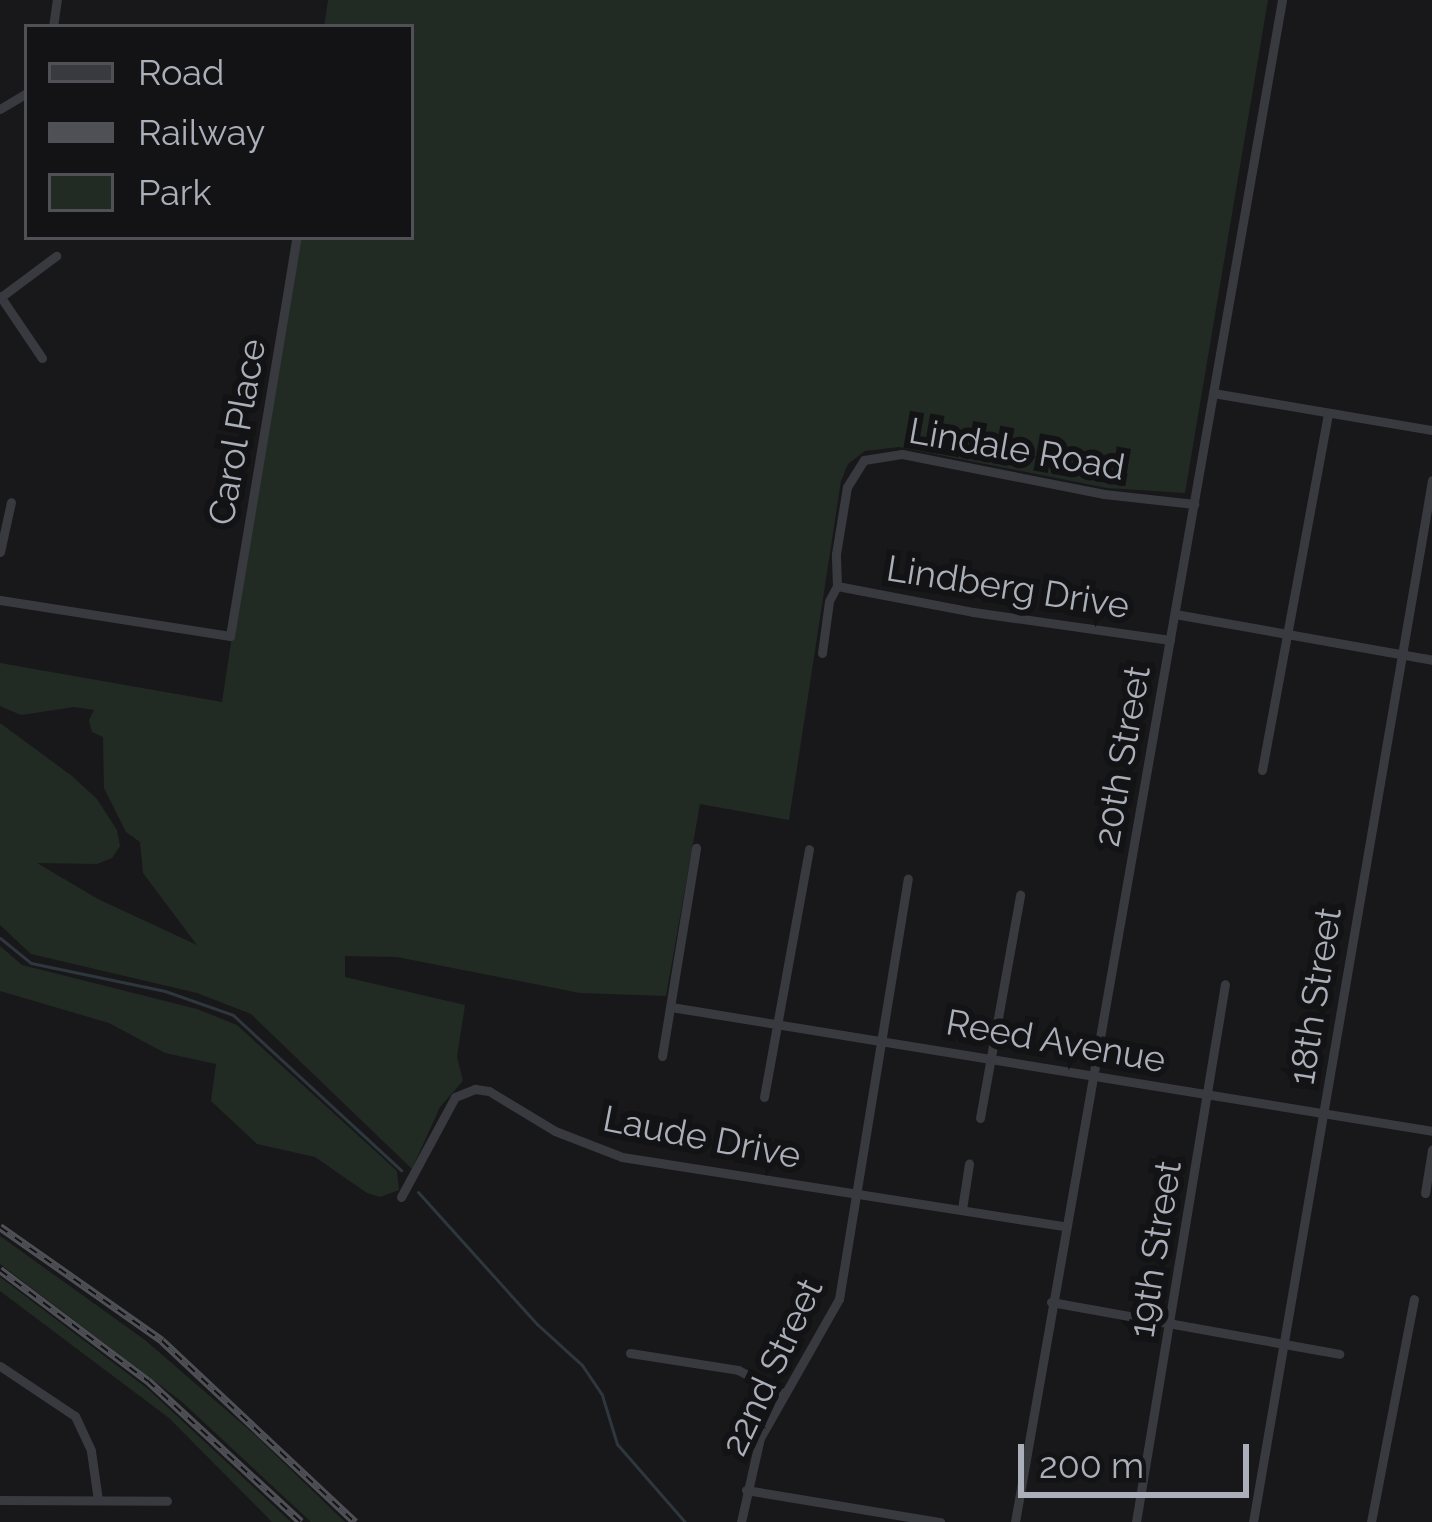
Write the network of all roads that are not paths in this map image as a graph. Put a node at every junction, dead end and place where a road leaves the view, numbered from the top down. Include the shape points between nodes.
1 (1282, 0) edge
2 (296, 240) edge
3 (56, 256) dead end
4 (1, 297) edge
5 (42, 358) dead end
6 (1213, 393) junction
7 (1328, 413) junction
8 (1432, 430) edge
9 (1432, 480) edge
10 (11, 502) dead end
11 (1194, 504) junction
12 (0, 552) edge
13 (838, 586) junction
14 (0, 600) edge
15 (1175, 614) junction
16 (1289, 634) junction
17 (1170, 640) junction
18 (822, 653) dead end
19 (1401, 655) junction
20 (1432, 661) edge
21 (1262, 770) dead end
22 (696, 848) dead end
23 (809, 849) dead end
24 (908, 879) dead end
25 (1020, 895) dead end
26 (1225, 983) dead end
27 (670, 1006) junction
28 (778, 1023) junction
29 (881, 1038) junction
30 (662, 1056) dead end
31 (990, 1057) junction
32 (1094, 1075) junction
33 (1208, 1094) junction
34 (764, 1097) dead end
35 (1323, 1114) junction
36 (980, 1118) dead end
37 (1432, 1131) edge
38 (1432, 1150) edge
39 (969, 1164) dead end
40 (854, 1192) junction
41 (1425, 1193) dead end
42 (401, 1197) dead end
43 (962, 1209) junction
44 (1064, 1226) junction
45 (1414, 1299) dead end
46 (1052, 1302) junction
47 (1170, 1326) junction
48 (1283, 1343) junction
49 (630, 1353) dead end
50 (1339, 1354) dead end
51 (0, 1366) edge
52 (784, 1394) junction
53 (746, 1490) junction
54 (0, 1500) edge
55 (98, 1500) junction
56 (166, 1501) dead end
57 (741, 1522) edge
58 (940, 1522) edge
59 (1016, 1522) edge
60 (1136, 1522) edge
61 (1253, 1522) edge
62 (1372, 1522) edge

1 - 6 street, 20th Street
2 - 14 street, Carol Place via 230,636
3 - 4 street
4 - 5 street
6 - 7 street
6 - 11 street, 20th Street
7 - 8 street
7 - 16 street
9 - 19 street, 18th Street
10 - 12 street
11 - 13 street, Lindale Road via 902,454 864,460 847,487
11 - 15 street, 20th Street
13 - 17 street, Lindberg Drive
13 - 18 street
15 - 16 street
15 - 17 street, 20th Street
16 - 19 street
16 - 21 street
17 - 32 street, 20th Street
19 - 20 street
19 - 35 street, 18th Street
22 - 27 street
23 - 28 street
24 - 29 street, 22nd Street
25 - 31 street
26 - 33 street, 19th Street
27 - 28 street, Reed Avenue
27 - 30 street
28 - 29 street, Reed Avenue
28 - 34 street
29 - 31 street, Reed Avenue
29 - 40 street, 22nd Street
31 - 32 street, Reed Avenue
31 - 36 street
32 - 33 street, Reed Avenue
32 - 44 street, 20th Street
33 - 35 street, Reed Avenue
33 - 47 street, 19th Street
35 - 37 street, Reed Avenue
35 - 48 street, 18th Street
38 - 41 street
39 - 43 street
40 - 42 street, Laude Drive via 599,1151 475,1089 455,1097
40 - 43 street, Laude Drive
40 - 52 street, 22nd Street via 839,1299
43 - 44 street, Laude Drive
44 - 46 street, 20th Street
45 - 62 street
46 - 47 street
46 - 59 street, 20th Street
47 - 48 street
47 - 60 street, 19th Street
48 - 50 street
48 - 61 street, 18th Street
49 - 52 street via 738,1370
51 - 55 street via 75,1416 91,1451
52 - 53 street, 22nd Street via 760,1438
53 - 57 street, 22nd Street
53 - 58 street
54 - 55 street
55 - 56 street

